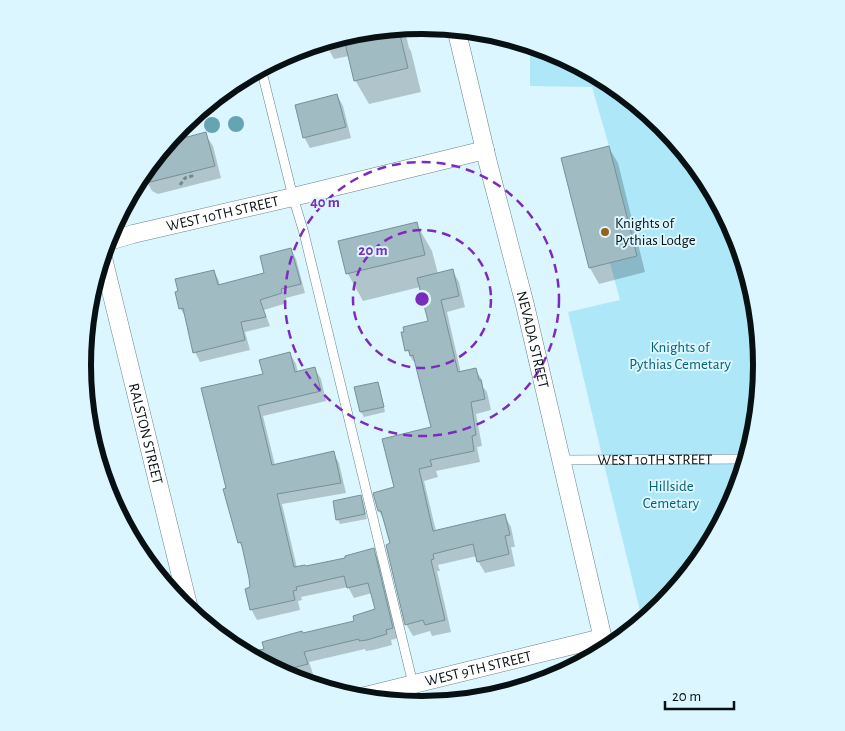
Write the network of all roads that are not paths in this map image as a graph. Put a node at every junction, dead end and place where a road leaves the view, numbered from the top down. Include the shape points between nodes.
1 (458, 36) edge
2 (263, 75) edge
3 (485, 150) junction
4 (293, 198) junction
5 (116, 239) edge
6 (105, 268) edge
7 (741, 459) edge
8 (561, 460) junction
9 (186, 598) edge
10 (604, 643) edge
11 (599, 646) edge
12 (412, 684) junction
13 (375, 693) edge
14 (414, 697) edge

1 - 3 street, NEVADA STREET
2 - 4 lane
3 - 4 street, WEST 10TH STREET
3 - 8 street, NEVADA STREET
4 - 5 street, WEST 10TH STREET
4 - 12 lane
6 - 9 street, RALSTON STREET
7 - 8 lane, WEST 10TH STREET
8 - 10 street, NEVADA STREET
11 - 12 street, WEST 9TH STREET
12 - 13 street, WEST 9TH STREET
12 - 14 lane

